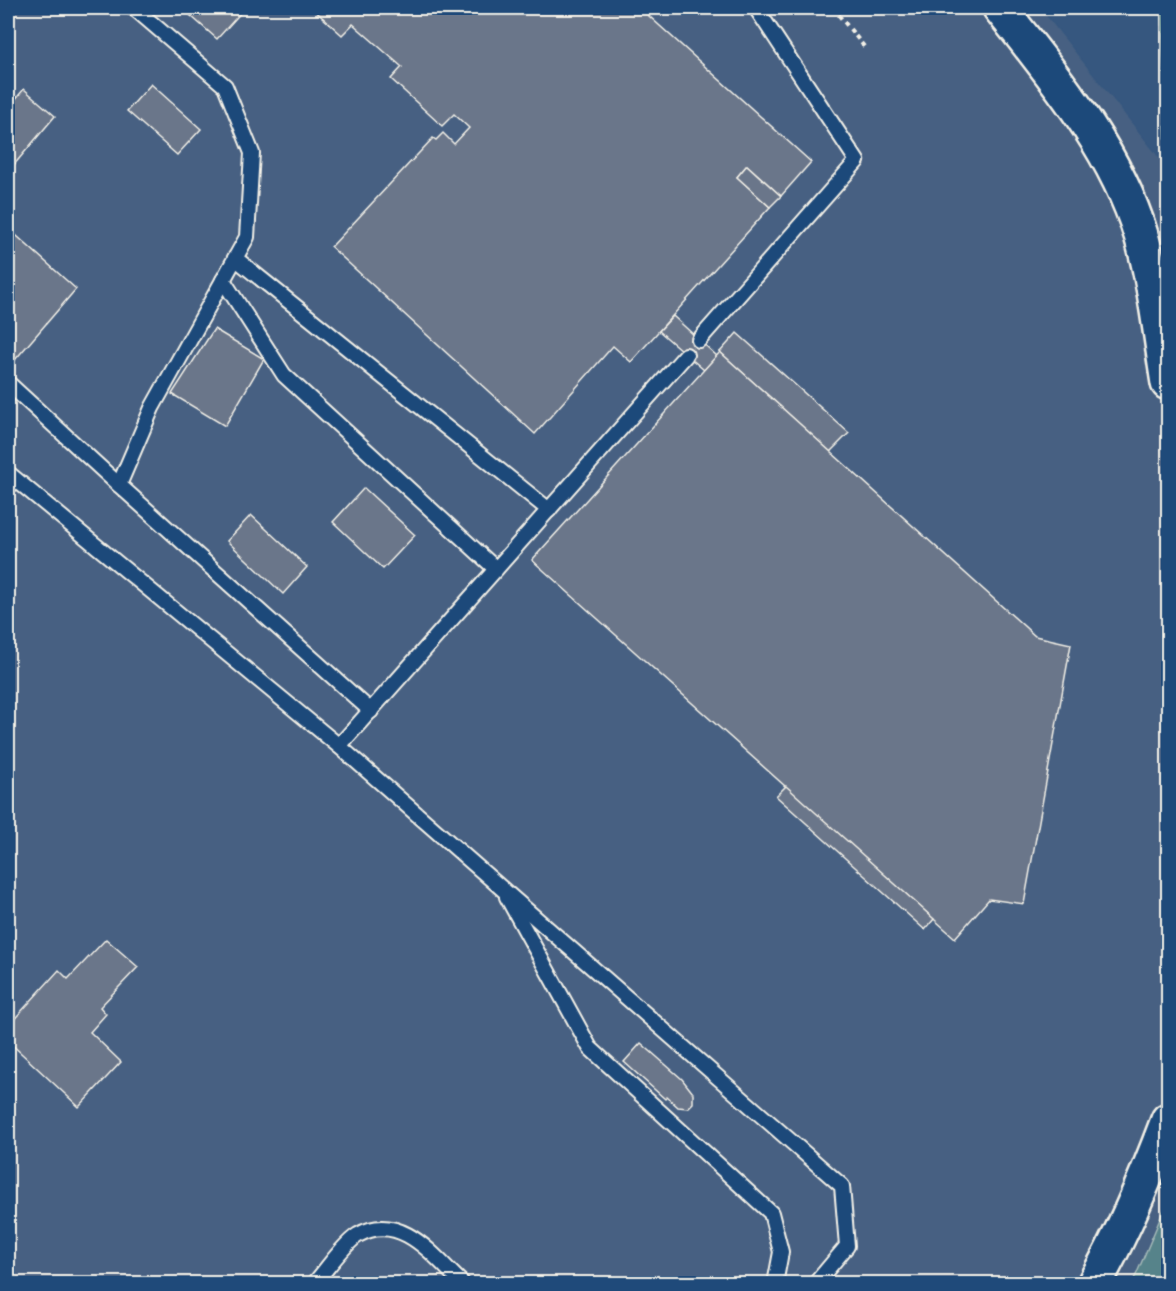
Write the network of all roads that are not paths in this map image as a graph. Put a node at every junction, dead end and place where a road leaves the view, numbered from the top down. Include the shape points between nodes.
1 (134, 8) edge
2 (756, 8) edge
3 (1000, 8) edge
4 (235, 258) junction
5 (223, 280) junction
6 (699, 340) dead end
7 (686, 355) dead end
8 (1168, 383) edge
9 (8, 384) edge
10 (8, 473) edge
11 (119, 485) junction
12 (549, 510) junction
13 (496, 569) junction
14 (371, 711) junction
15 (339, 746) junction
16 (502, 888) junction
17 (1168, 1120) edge
18 (314, 1284) edge
19 (463, 1284) edge
20 (775, 1284) edge
21 (815, 1284) edge
22 (1094, 1284) edge

1 - 4 lane via 225,86 249,144 252,153 247,237
2 - 6 lane via 857,161
3 - 8 main road via 1092,131 1122,185 1147,256
4 - 5 lane
4 - 12 lane
5 - 11 lane via 152,408
5 - 13 lane via 284,375
7 - 12 lane
9 - 11 lane
10 - 15 lane
11 - 14 lane
12 - 13 lane
13 - 14 lane
14 - 15 lane
15 - 16 lane
16 - 20 lane via 590,1048 771,1213 781,1252
16 - 21 lane via 842,1186 847,1246
17 - 22 main road via 1145,1180
18 - 19 lane via 357,1236 375,1228 391,1227 405,1231

